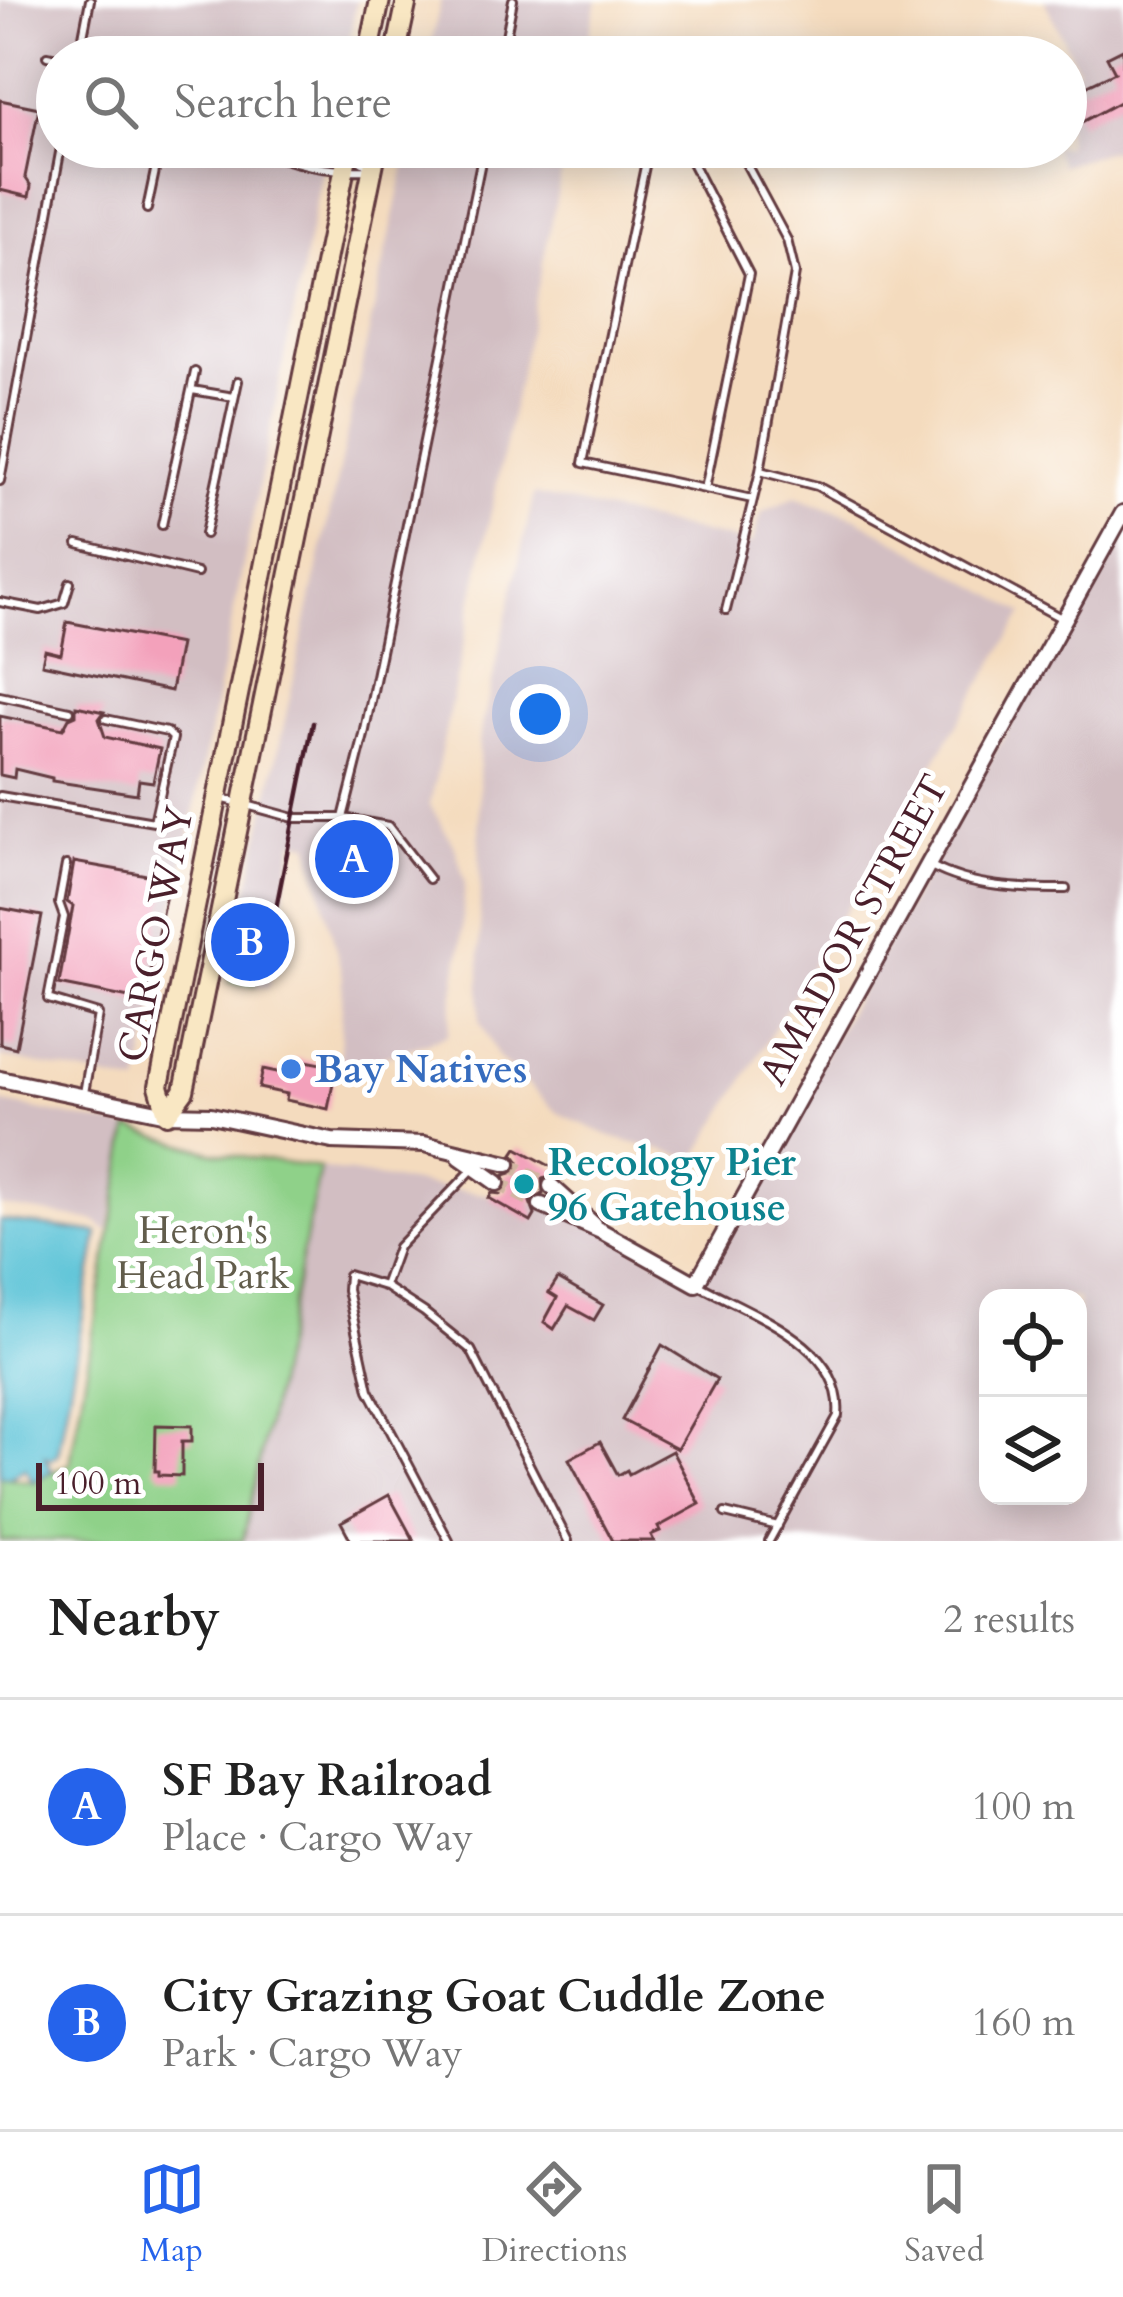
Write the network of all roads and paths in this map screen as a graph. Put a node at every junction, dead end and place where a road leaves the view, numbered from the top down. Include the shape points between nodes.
1 (90, 0) edge
2 (380, 0) edge
3 (406, 0) edge
4 (513, 0) edge
5 (83, 36) edge
6 (372, 36) edge
7 (399, 36) edge
8 (506, 36) edge
9 (57, 168) edge
10 (156, 168) edge
11 (345, 168) edge
12 (480, 168) edge
13 (645, 168) edge
14 (695, 168) edge
15 (748, 168) edge
16 (372, 169) edge
17 (147, 209) dead end
18 (195, 372) dead end
19 (238, 381) dead end
20 (191, 389) junction
21 (234, 397) junction
22 (760, 472) junction
23 (0, 481) edge
24 (705, 489) junction
25 (752, 500) junction
26 (1123, 513) edge
27 (162, 525) dead end
28 (205, 534) dead end
29 (78, 544) dead end
30 (196, 573) dead end
31 (70, 583) dead end
32 (0, 602) edge
33 (726, 610) dead end
34 (1064, 620) junction
35 (0, 695) edge
36 (70, 711) dead end
37 (106, 719) dead end
38 (0, 796) edge
39 (218, 797) junction
40 (242, 803) junction
41 (343, 818) junction
42 (66, 865) dead end
43 (928, 865) junction
44 (429, 879) dead end
45 (1066, 889) dead end
46 (0, 1079) edge
47 (83, 1097) junction
48 (166, 1114) junction
49 (451, 1150) junction
50 (508, 1164) tunnel mouth
51 (475, 1167) junction
52 (497, 1183) tunnel mouth
53 (551, 1186) tunnel mouth
54 (541, 1205) tunnel mouth
55 (601, 1231) junction
56 (696, 1283) junction
57 (384, 1286) junction
58 (725, 1513) dead end
59 (778, 1526) junction
60 (449, 1541) edge
61 (568, 1541) edge
62 (770, 1541) edge

1 - 5 lane
2 - 6 main road
3 - 7 main road
4 - 8 lane
9 - 23 lane
10 - 17 lane
11 - 39 main road, CARGO WAY
12 - 41 lane
13 - 24 lane via 583,463
14 - 24 lane via 749,274
15 - 22 lane via 787,240 795,273
16 - 40 main road, CARGO WAY
18 - 20 lane
19 - 21 lane
20 - 21 lane
20 - 27 lane
21 - 28 lane
22 - 25 lane
22 - 34 lane via 817,486
24 - 25 lane
25 - 33 lane
26 - 34 street, AMADOR STREET
29 - 30 lane
31 - 32 lane via 64,603 41,610
34 - 43 street, AMADOR STREET
35 - 36 lane
37 - 38 lane via 173,737 154,822
39 - 40 lane
39 - 48 main road, CARGO WAY via 159,1086
40 - 41 lane via 294,818
40 - 48 main road, CARGO WAY via 184,1091
41 - 44 lane via 388,826
42 - 47 lane via 48,999 98,1014
43 - 45 lane via 951,877
43 - 56 street, AMADOR STREET
46 - 47 street
47 - 48 street
48 - 49 street
49 - 50 street
49 - 51 street
51 - 52 street
51 - 57 lane via 398,1247
53 - 55 street
54 - 55 street
55 - 56 street
56 - 59 lane via 807,1345 840,1401
57 - 60 lane via 348,1275 369,1390
57 - 61 lane via 471,1350
58 - 59 lane
59 - 62 lane

